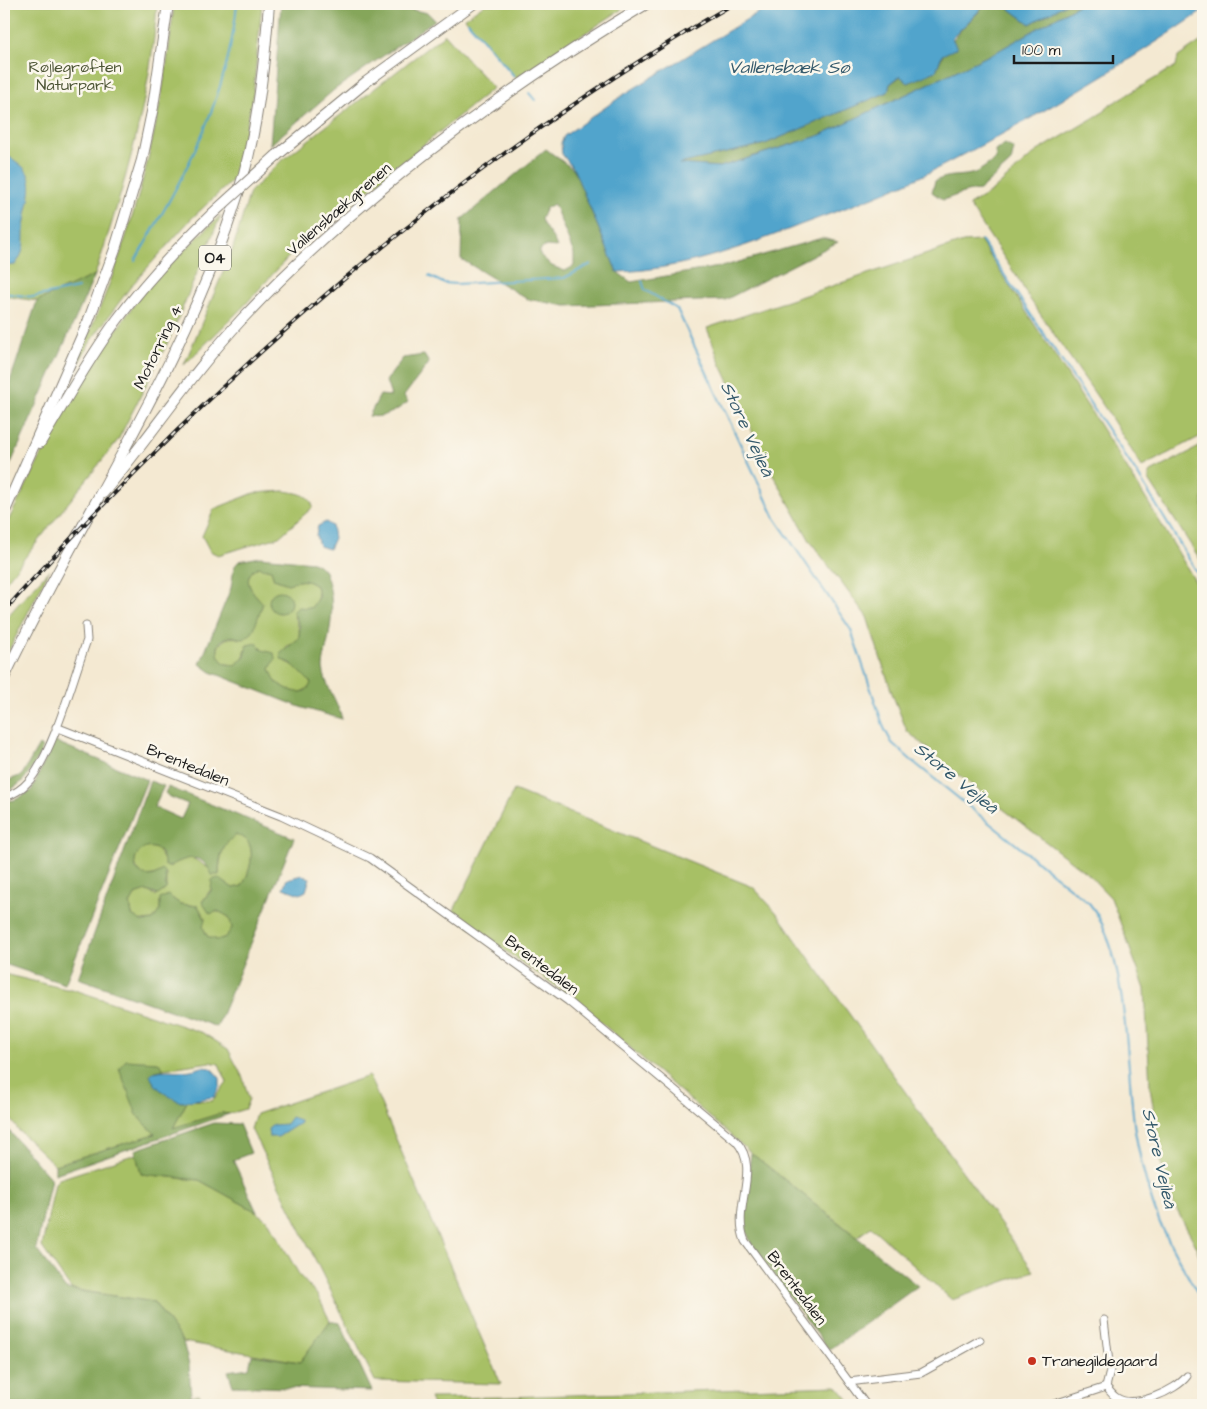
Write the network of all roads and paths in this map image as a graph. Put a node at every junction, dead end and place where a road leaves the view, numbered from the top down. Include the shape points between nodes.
1 (168, 4) edge
2 (269, 4) edge
3 (473, 4) edge
4 (646, 4) edge
5 (24, 470) junction
6 (103, 493) junction
7 (4, 513) edge
8 (86, 626) dead end
9 (4, 678) edge
10 (56, 727) junction
11 (4, 797) edge
12 (1104, 1320) dead end
13 (980, 1340) dead end
14 (1187, 1376) dead end
15 (849, 1382) junction
16 (1106, 1387) junction
17 (1118, 1402) edge
18 (866, 1405) edge
19 (1051, 1405) edge

1 - 5 highway via 153,107 132,198 88,322
2 - 6 highway, Motorring 4 / O4 via 263,65 238,196 199,297
3 - 5 highway, bridge via 366,82 276,156 174,251 117,320
4 - 6 highway, Vallensbækgrenen via 478,116 394,180 315,248 204,362
5 - 7 highway
6 - 9 highway, Motorring 4 / O4 via 36,610
8 - 10 street via 87,640
10 - 11 street via 29,782
10 - 15 street, Brentedalen via 272,813 353,849 440,907 568,1001 744,1150 748,1170 740,1229 745,1241
12 - 16 street via 1110,1370
13 - 15 street via 921,1373
14 - 17 street via 1170,1391 1138,1401
15 - 18 street, Brentedalen
16 - 17 street
16 - 19 street

